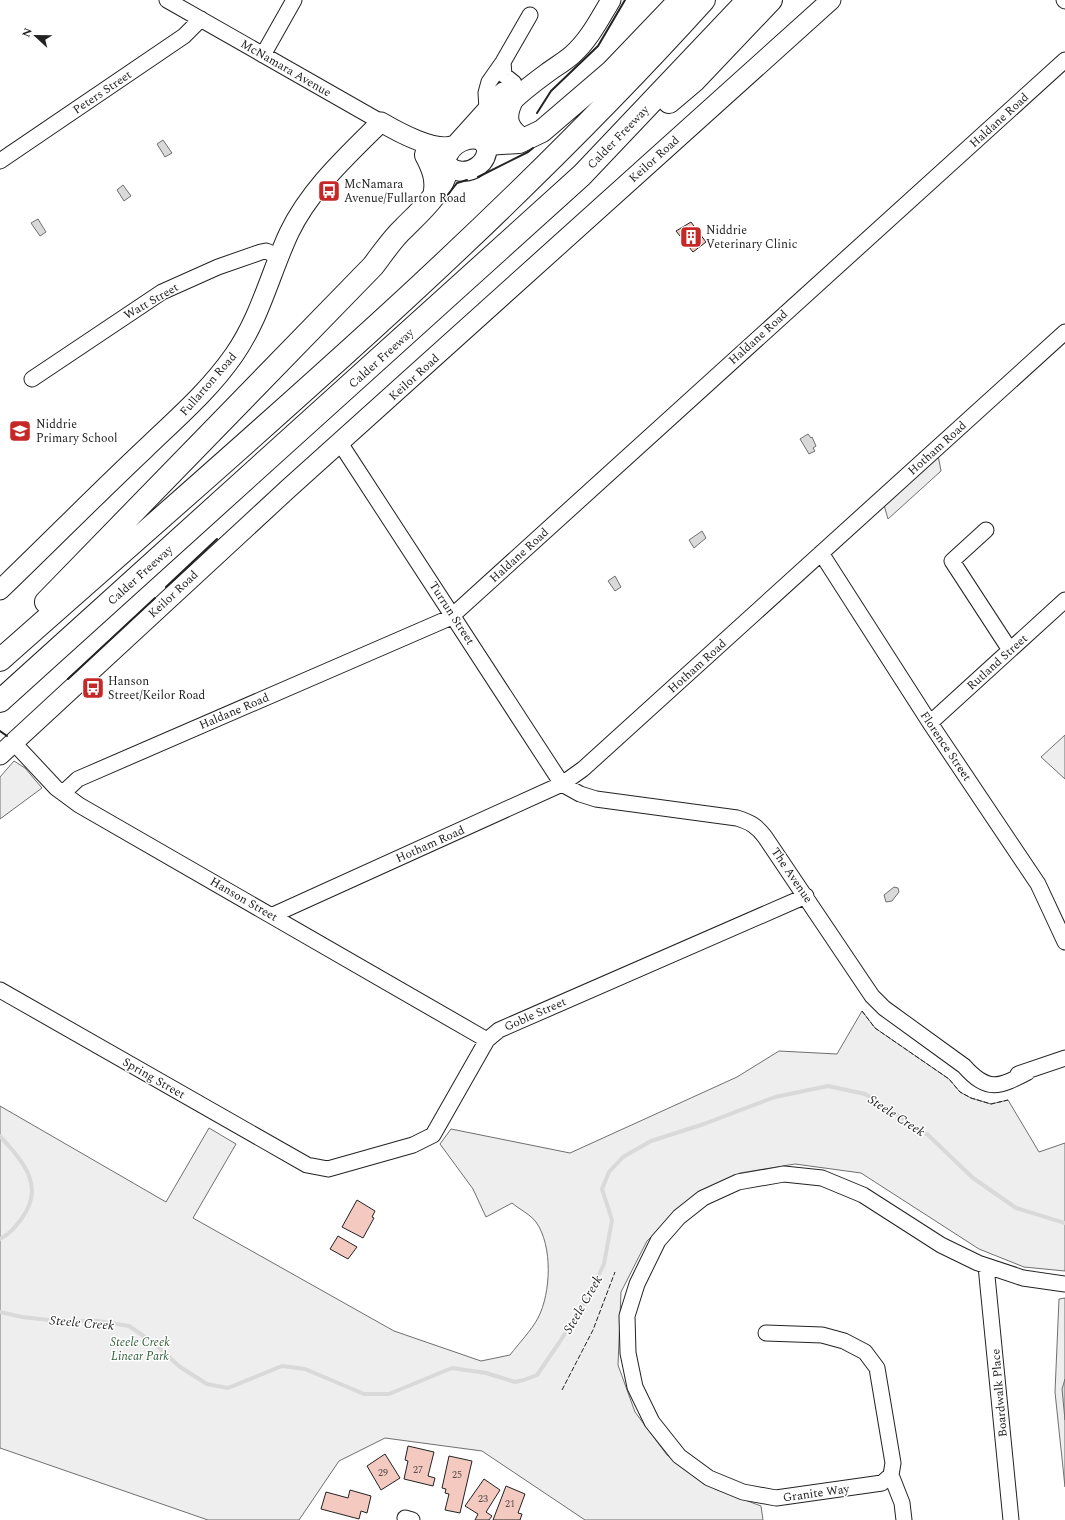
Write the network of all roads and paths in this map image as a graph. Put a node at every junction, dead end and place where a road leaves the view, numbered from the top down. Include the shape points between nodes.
1 (167, 0) edge
2 (294, 0) edge
3 (611, 0) edge
4 (680, 0) edge
5 (704, 0) edge
6 (748, 0) edge
7 (771, 0) edge
8 (830, 0) edge
9 (530, 15) dead end
10 (201, 19) junction
11 (263, 55) junction
12 (1065, 60) edge
13 (503, 62) junction
14 (512, 92) junction
15 (487, 109) junction
16 (381, 122) junction
17 (405, 136) junction
18 (524, 140) junction
19 (456, 144) junction
20 (485, 144) junction
21 (426, 155) junction
22 (0, 160) edge
23 (447, 166) junction
24 (582, 175) junction
25 (433, 198) junction
26 (280, 257) junction
27 (1065, 332) edge
28 (32, 379) dead end
29 (340, 443) junction
30 (986, 530) dead end
31 (821, 553) junction
32 (0, 590) edge
33 (1065, 600) edge
34 (453, 616) junction
35 (0, 649) edge
36 (1010, 650) junction
37 (0, 660) edge
38 (0, 701) edge
39 (930, 723) junction
40 (6, 749) edge
41 (562, 784) junction
42 (63, 793) junction
43 (806, 896) junction
44 (273, 915) junction
45 (1065, 942) edge
46 (0, 990) edge
47 (487, 1040) junction
48 (1065, 1058) edge
49 (307, 1165) joint
50 (986, 1266) junction
51 (1065, 1284) edge
52 (766, 1333) dead end
53 (891, 1475) junction
54 (904, 1520) edge
55 (1011, 1520) edge

1 - 10 street, McNamara Avenue
2 - 11 street
3 - 14 main road via 594,29 566,60
4 - 18 highway via 592,89 542,131
5 - 37 highway via 609,103 494,215 259,430
6 - 24 highway, Calder Freeway
7 - 24 highway via 695,80
8 - 29 main road, Keilor Road
9 - 13 street
10 - 11 street, McNamara Avenue
10 - 22 street, Peters Street via 184,36
11 - 16 street, McNamara Avenue
12 - 34 street, Haldane Road
13 - 14 street via 504,75
13 - 15 street via 487,86
14 - 15 main road
14 - 18 highway via 507,123 513,132
14 - 20 main road
15 - 19 main road
16 - 17 main road, McNamara Avenue
16 - 26 main road, Fullarton Road via 315,193 290,232
17 - 19 main road, McNamara Avenue via 438,147 446,148
17 - 21 main road, McNamara Avenue
18 - 20 highway
19 - 20 main road via 472,140
19 - 23 main road via 448,154
20 - 23 main road via 488,150 486,157 475,169 461,171
21 - 23 main road, McNamara Avenue
21 - 25 highway via 436,182
23 - 25 highway via 443,182
24 - 38 highway, Calder Freeway
25 - 35 highway via 368,271
26 - 28 street, Watt Street via 266,250 218,267 162,292
26 - 32 main road, Fullarton Road via 252,325 224,368 182,415
27 - 31 street, Hotham Road
29 - 34 street, Turrun Street
29 - 40 main road, Keilor Road
30 - 36 street via 952,562
31 - 39 street, Florence Street
31 - 41 street, Hotham Road via 583,769
33 - 36 street, Rutland Street
34 - 41 street, Turrun Street
34 - 42 street, Haldane Road via 78,779
36 - 39 street, Rutland Street
39 - 45 street, Florence Street via 1038,884
40 - 42 street, Hanson Street
41 - 43 street, The Avenue via 596,799 737,818 750,822 766,837
41 - 44 street, Hotham Road
42 - 44 street, Hanson Street via 79,805
43 - 47 street, Goble Street via 512,1024
43 - 48 street, The Avenue via 872,996 884,1008 964,1066 974,1078 986,1084 1003,1085
44 - 47 street, Hanson Street
46 - 49 street, Spring Street
47 - 49 street, Goble Street via 433,1135 413,1145 328,1169
50 - 51 street, Granite Way via 1023,1278
50 - 53 street, Granite Way via 942,1245 863,1194 822,1178 784,1174 738,1182 703,1198 679,1217 658,1241 637,1284 627,1316 628,1353 634,1387 652,1422 679,1456 709,1478 743,1492 776,1498 882,1483
50 - 55 street, Boardwalk Place
52 - 53 street via 822,1335 844,1341 865,1352 877,1368 894,1464
53 - 54 street via 902,1503

